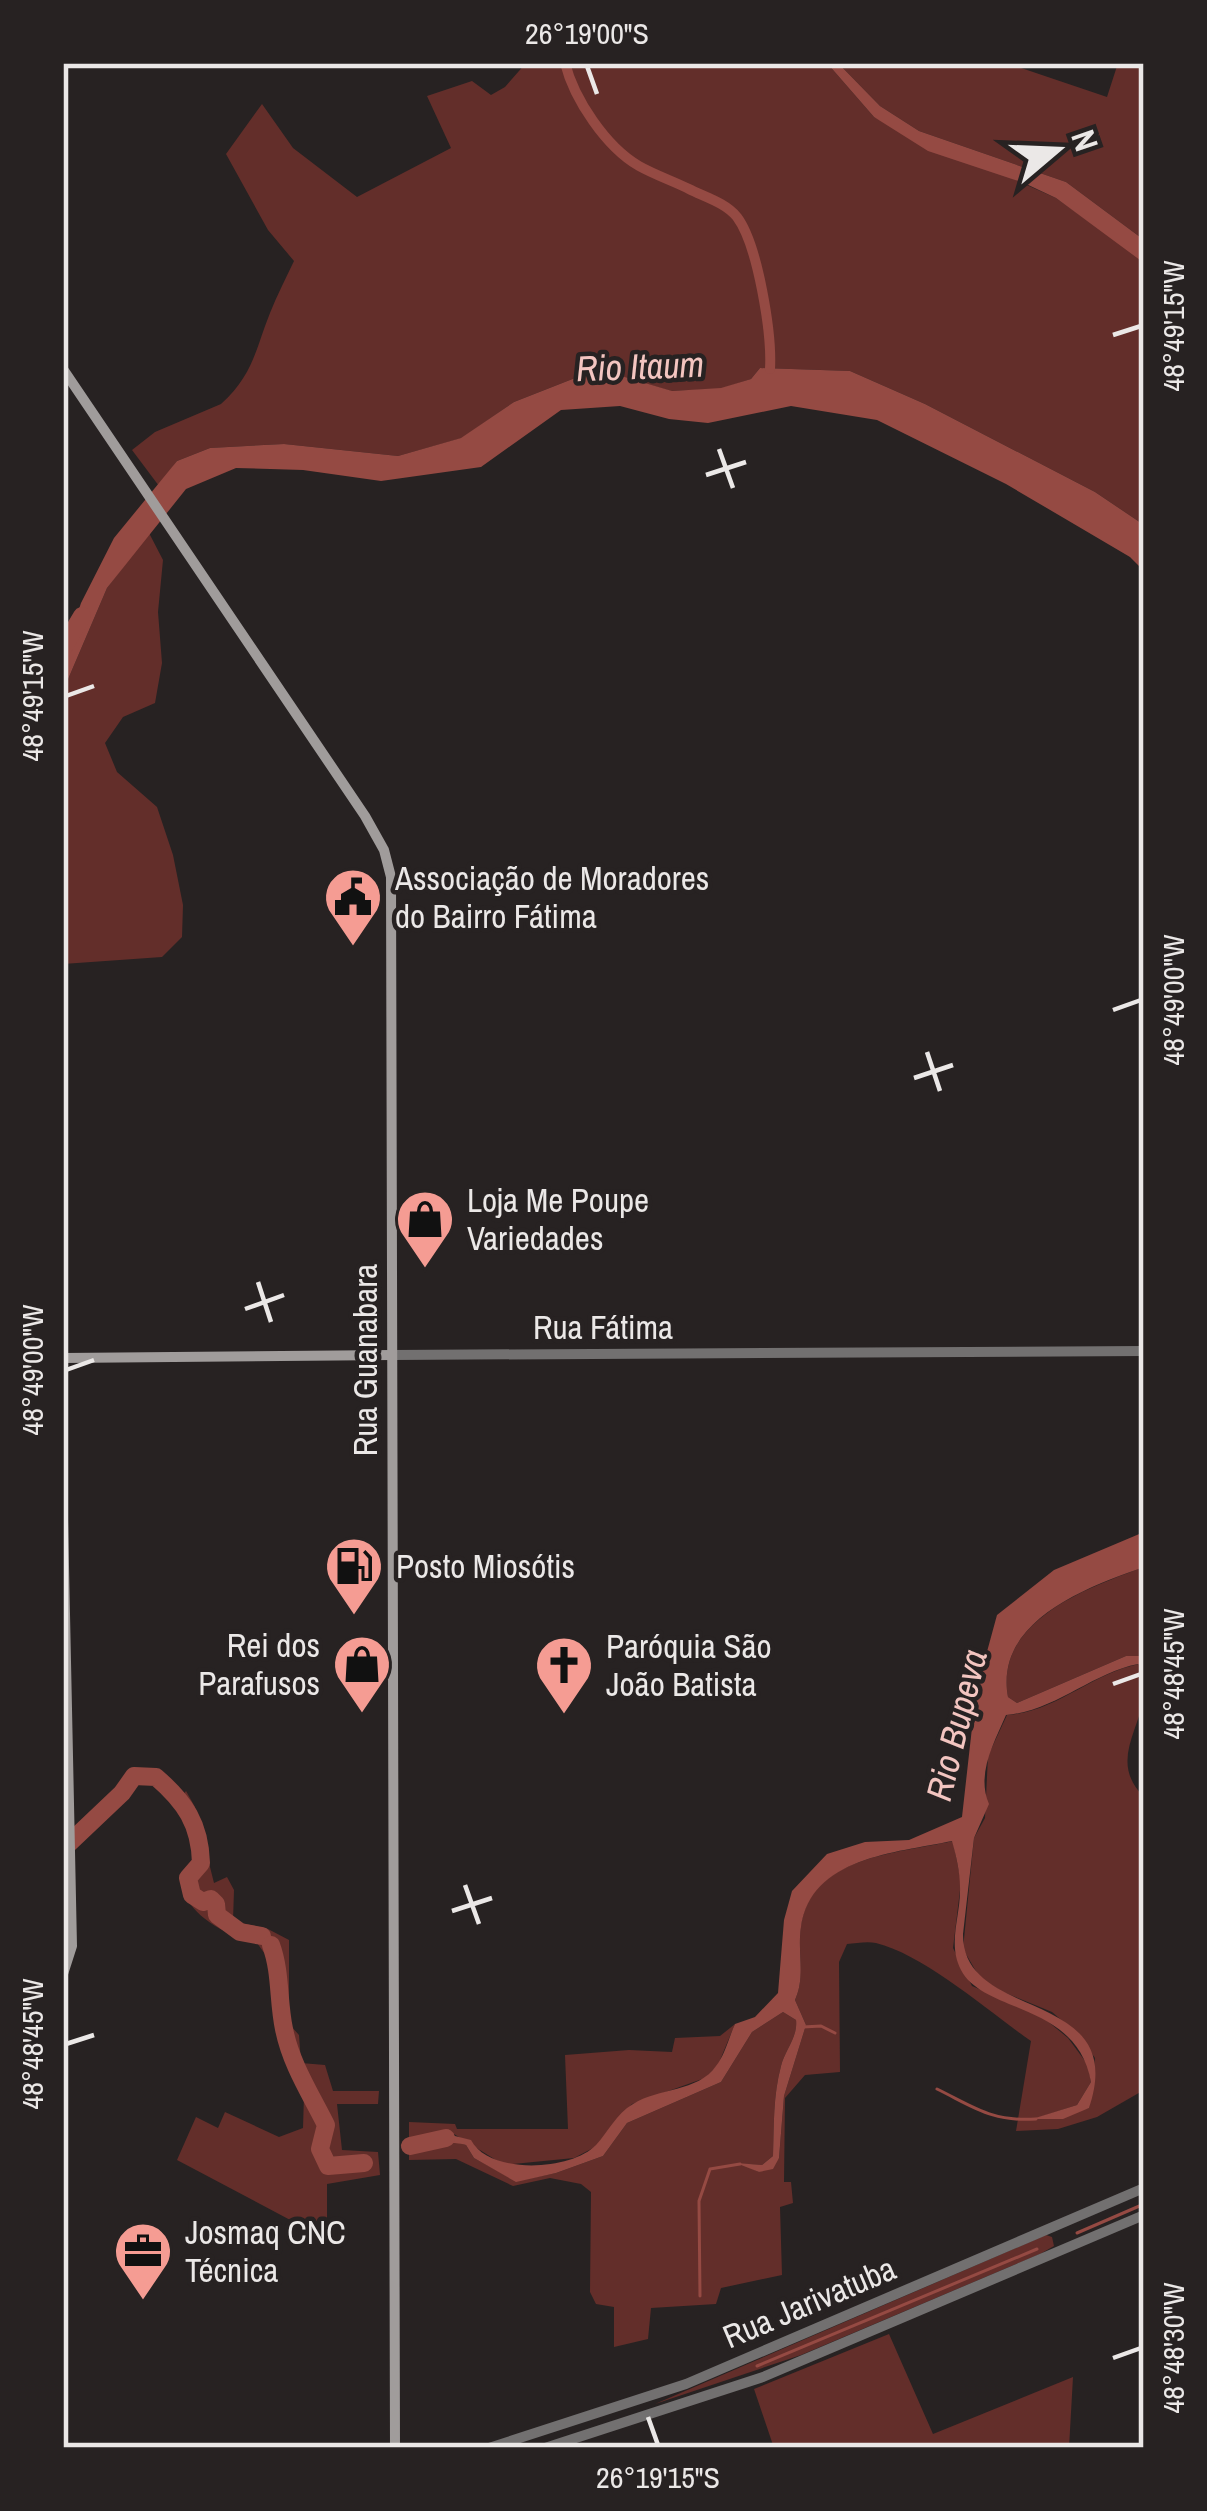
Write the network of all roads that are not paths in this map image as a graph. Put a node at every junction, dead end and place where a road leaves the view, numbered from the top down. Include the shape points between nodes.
1 (63, 369) edge
2 (1144, 1352) edge
3 (392, 1355) junction
4 (63, 1358) edge
5 (63, 1519) edge
6 (63, 1974) edge
7 (1144, 2188) edge
8 (1144, 2215) edge
9 (396, 2447) edge
10 (489, 2448) edge
11 (545, 2448) edge

1 - 3 main road, Rua Guanabara via 365,816 388,863
2 - 3 street, Rua Fátima
3 - 4 main road, Rua Fátima
3 - 9 main road, Rua Guanabara
5 - 6 main road via 72,1946
7 - 10 street, Rua Jarivatuba via 686,2384
8 - 11 street, Rua Jarivatuba via 781,2370

